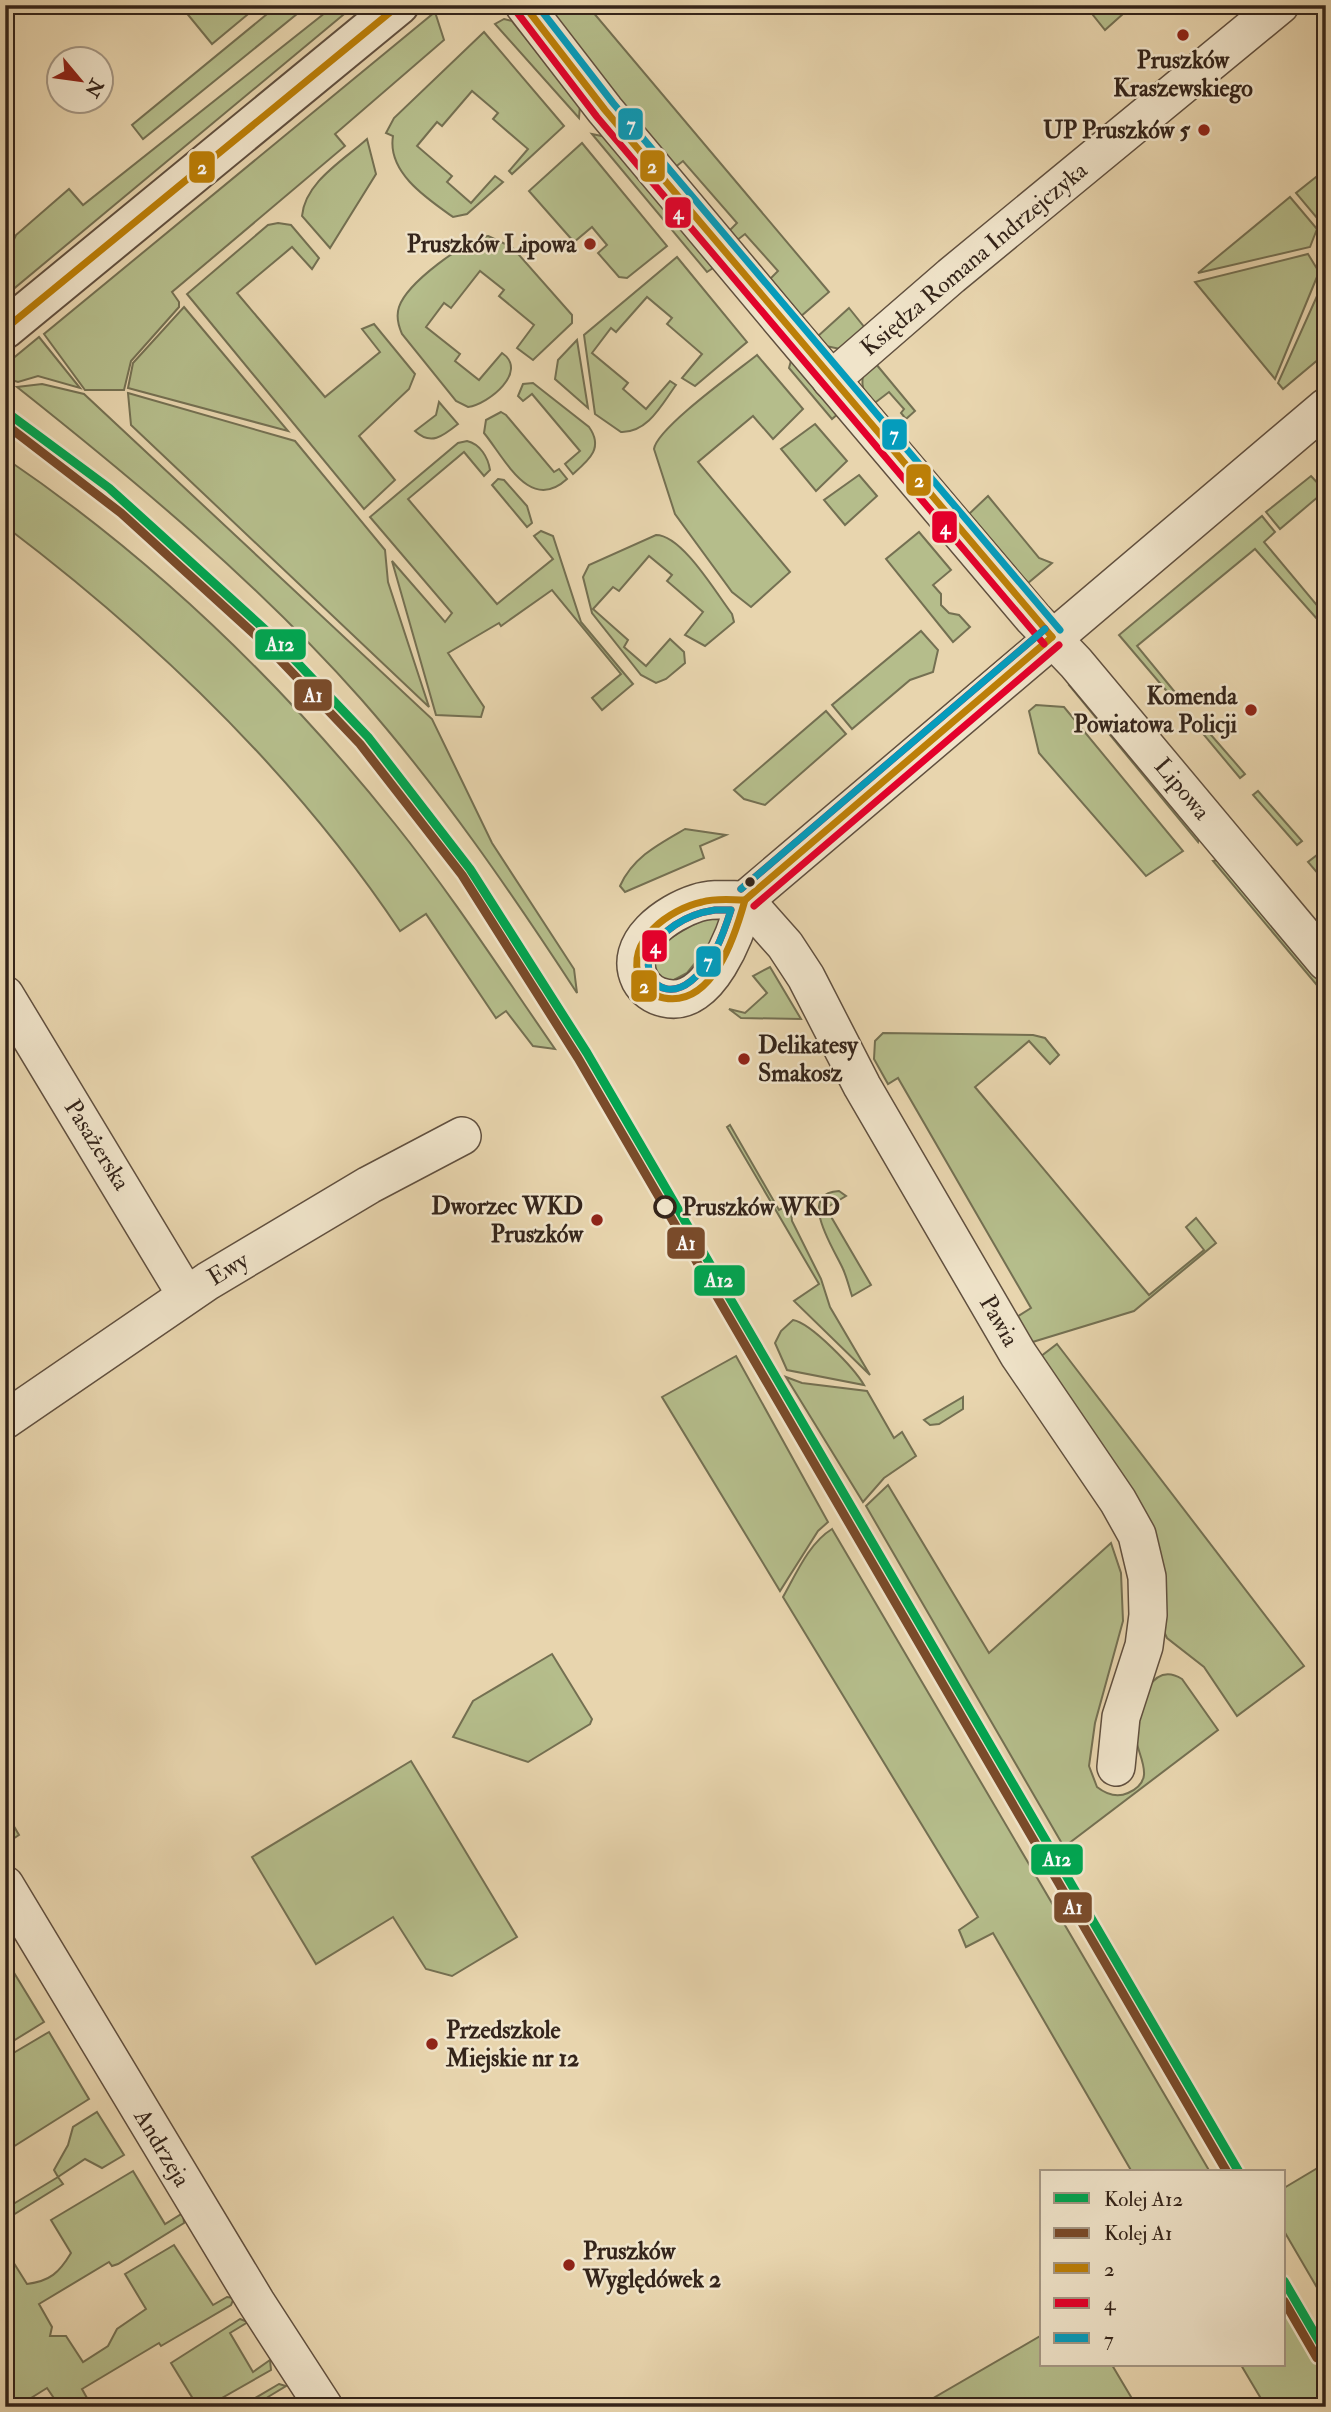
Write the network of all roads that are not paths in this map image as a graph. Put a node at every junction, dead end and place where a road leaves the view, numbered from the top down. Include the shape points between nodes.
1 (398, 5) edge
2 (524, 5) edge
3 (1280, 5) edge
4 (5, 329) edge
5 (831, 380) junction
6 (1326, 407) edge
7 (1052, 637) junction
8 (1326, 962) edge
9 (5, 995) edge
10 (462, 1136) dead end
11 (186, 1296) junction
12 (5, 1420) edge
13 (1116, 1767) dead end
14 (5, 1885) edge
15 (324, 2407) edge

1 - 4 street
2 - 5 street, Lipowa via 605,110
3 - 5 street, Księdza Romana Indrzejczyka
5 - 7 street, Lipowa
6 - 7 street
7 - 8 street, Lipowa
7 - 13 street, Pawia via 745,900 806,977 862,1086 1018,1354 1137,1535 1147,1577 1148,1615 1144,1646 1121,1717
9 - 11 street, Pasażerska
10 - 11 street, Ewy via 369,1185
11 - 12 street, Ewy
14 - 15 street, Andrzeja

